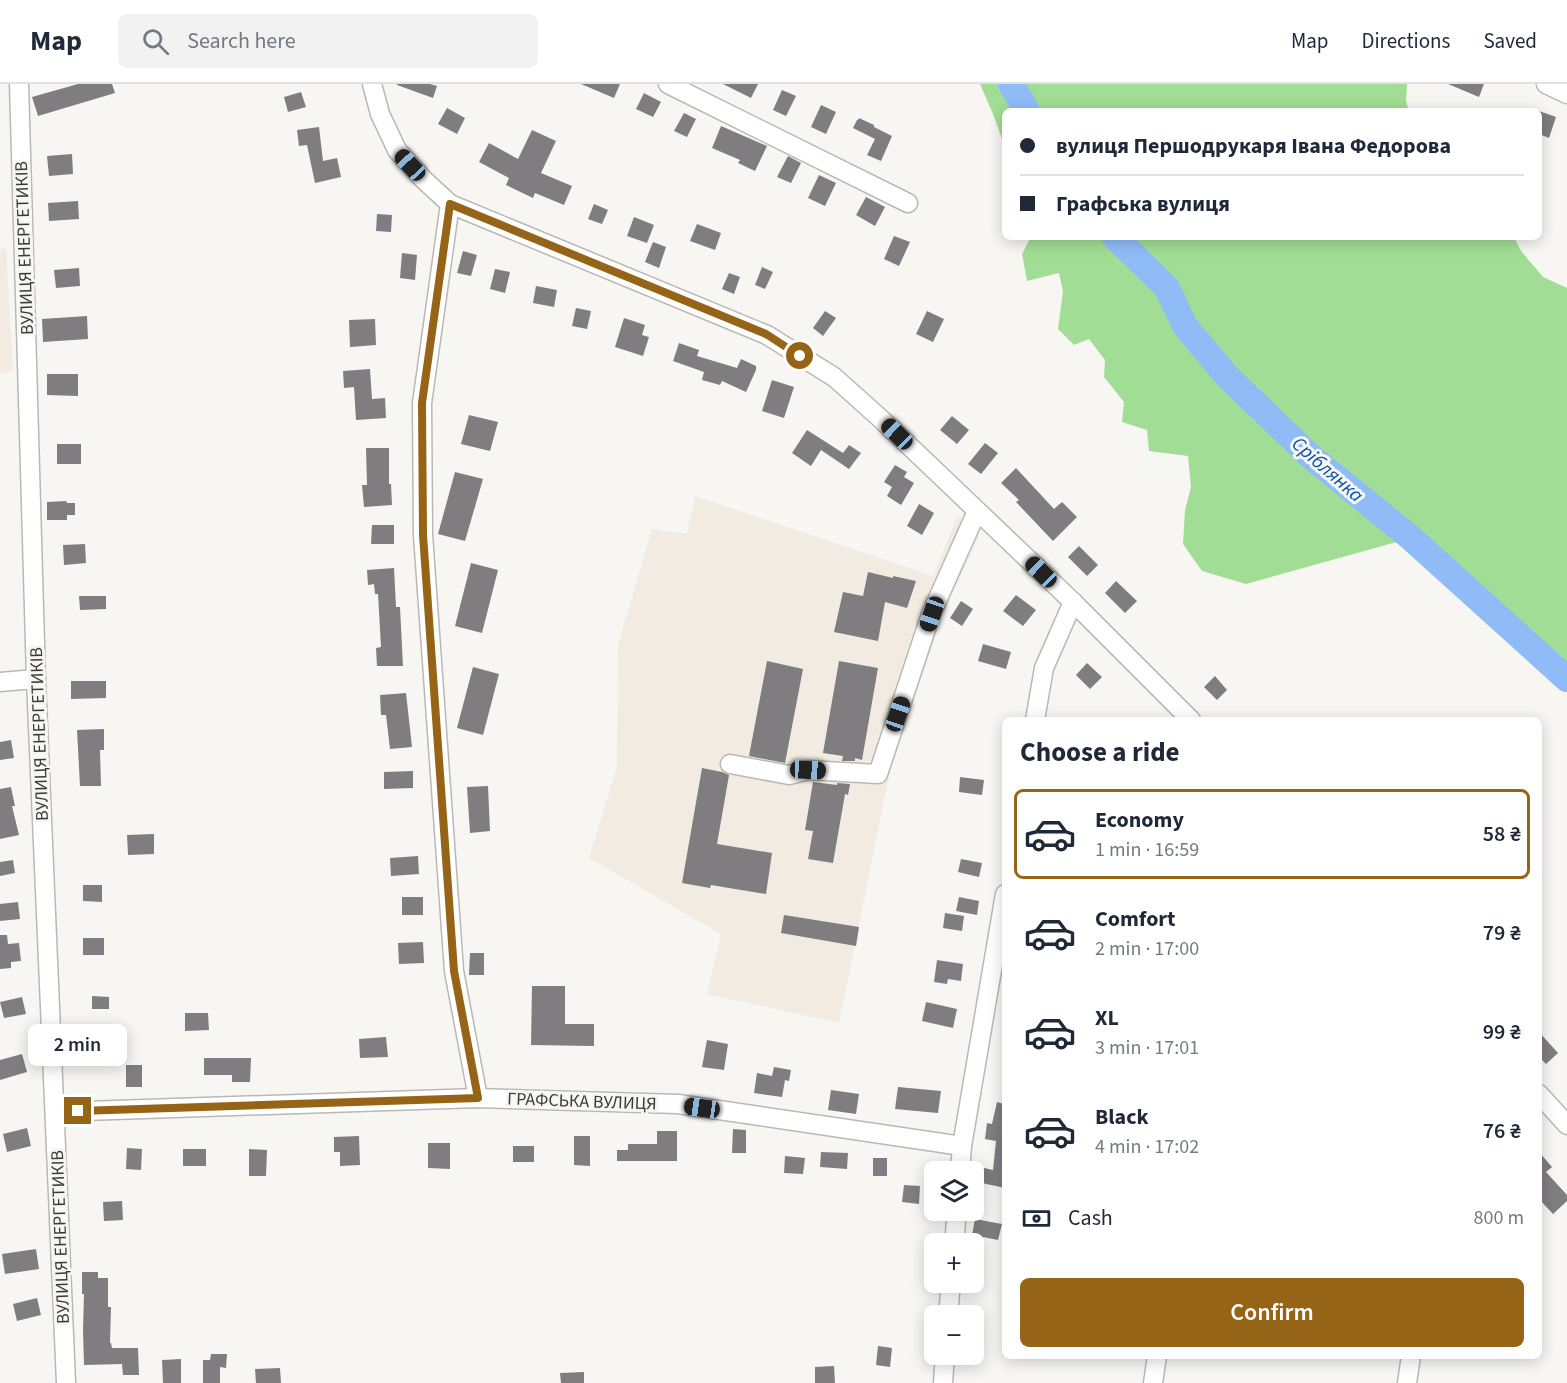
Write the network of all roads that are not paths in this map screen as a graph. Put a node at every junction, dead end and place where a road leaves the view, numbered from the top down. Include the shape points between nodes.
1 (19, 84) edge
2 (372, 84) edge
3 (668, 84) edge
4 (1546, 84) edge
5 (1567, 94) edge
6 (908, 203) dead end
7 (450, 204) junction
8 (977, 511) junction
9 (1073, 603) junction
10 (36, 679) junction
11 (0, 682) edge
12 (1036, 717) edge
13 (1188, 717) edge
14 (730, 764) dead end
15 (1002, 912) edge
16 (1542, 1097) edge
17 (478, 1098) junction
18 (55, 1112) junction
19 (1567, 1125) edge
20 (962, 1146) junction
21 (961, 1161) edge
22 (1157, 1359) edge
23 (1411, 1359) edge
24 (944, 1365) edge
25 (66, 1383) edge
26 (943, 1383) edge
27 (1153, 1383) edge
28 (1407, 1383) edge

1 - 10 street, ВУЛИЦЯ ЕНЕРГЕТИКІВ
2 - 7 street via 380,114 397,150
3 - 6 street
4 - 5 street
7 - 8 street via 766,334 834,377
7 - 17 street via 422,403 423,535 454,971
8 - 9 street
8 - 14 street via 932,614 878,774 808,770 789,775
9 - 12 street via 1044,668
9 - 13 street
10 - 11 street
10 - 18 street, ВУЛИЦЯ ЕНЕРГЕТИКІВ
15 - 20 street
16 - 19 street
17 - 18 street, ГРАФСЬКА ВУЛИЦЯ
17 - 20 street, ГРАФСЬКА ВУЛИЦЯ via 678,1104
18 - 25 street, ВУЛИЦЯ ЕНЕРГЕТИКІВ
20 - 21 street
22 - 27 street
23 - 28 street
24 - 26 street

